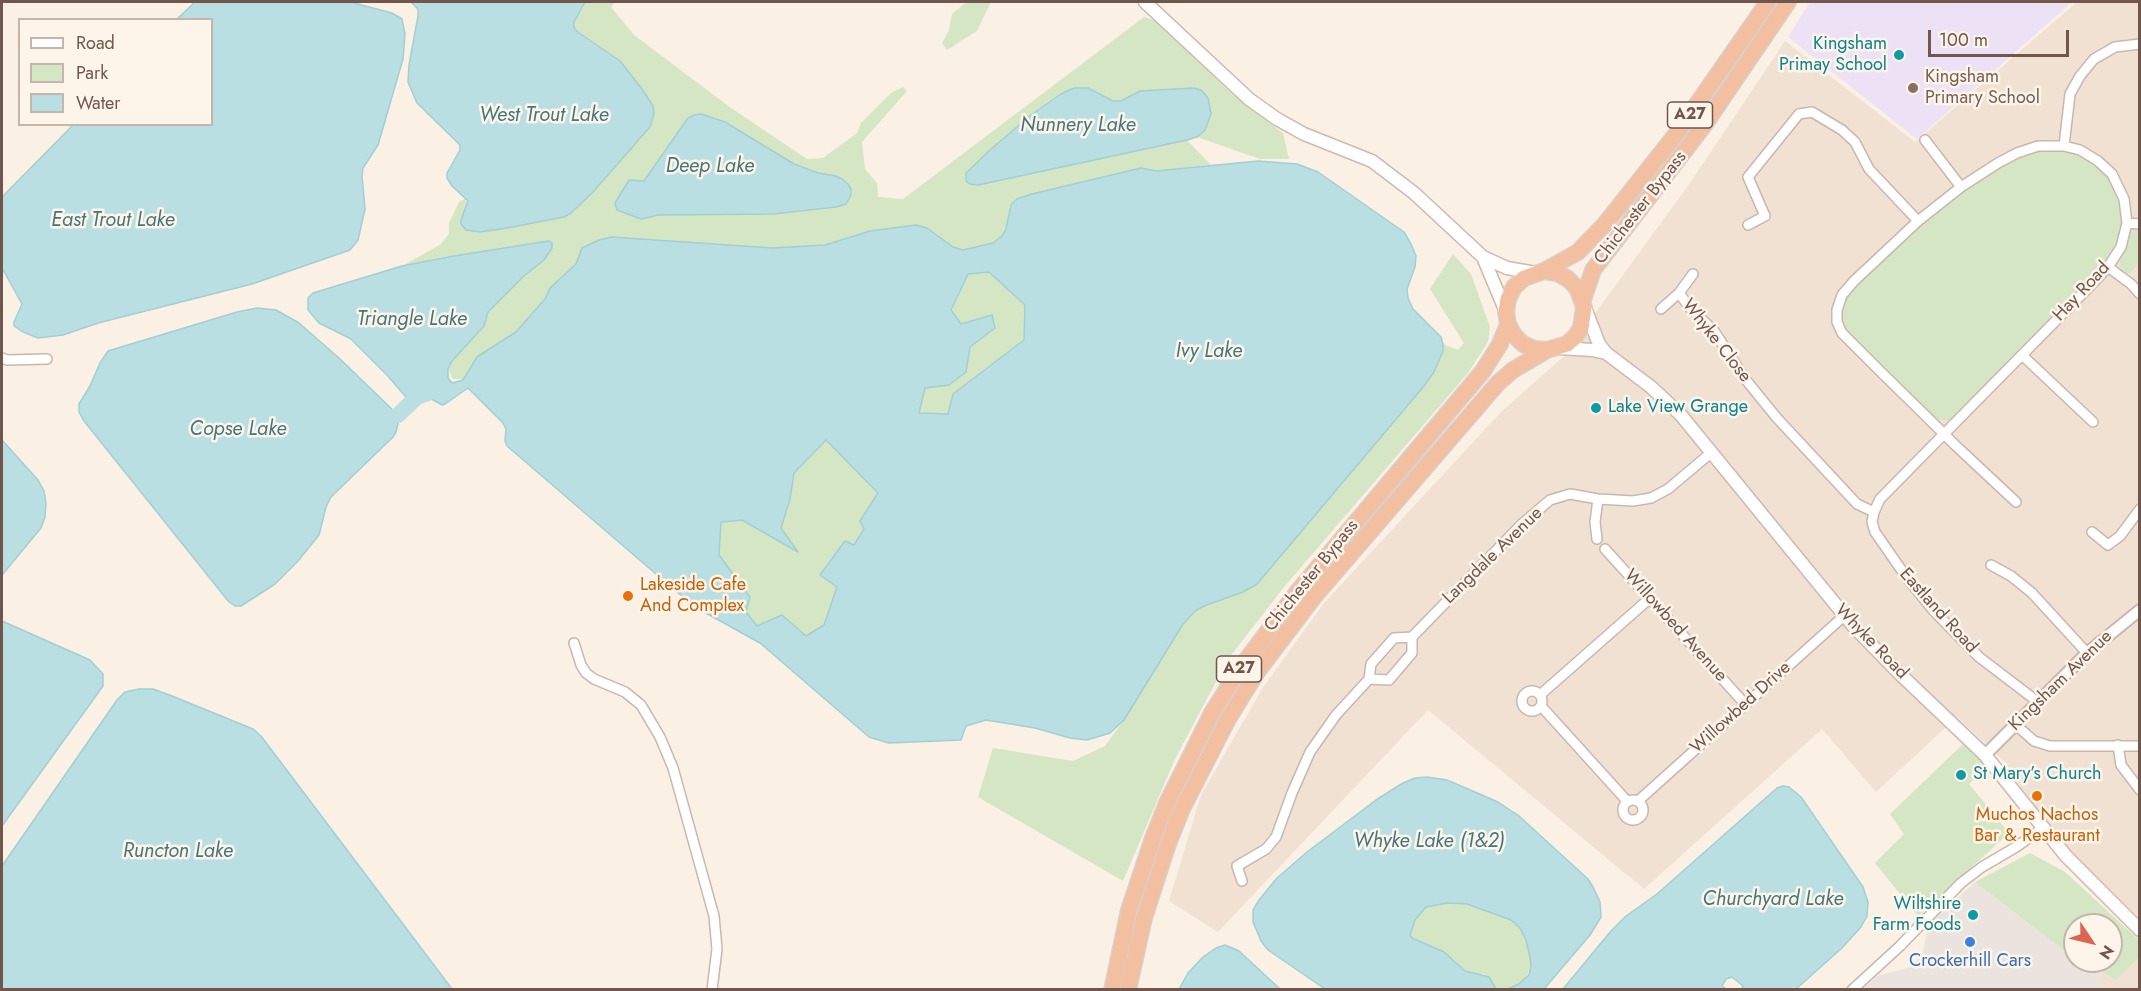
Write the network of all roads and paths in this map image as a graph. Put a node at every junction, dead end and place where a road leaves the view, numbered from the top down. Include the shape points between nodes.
1 (1145, 2) edge
2 (1768, 2) edge
3 (1788, 2) edge
4 (2139, 44) edge
5 (1925, 140) dead end
6 (2064, 146) junction
7 (1961, 187) junction
8 (1918, 221) junction
9 (2127, 223) junction
10 (2139, 224) edge
11 (1748, 225) dead end
12 (1483, 258) junction
13 (2108, 267) junction
14 (1540, 272) junction
15 (1693, 274) dead end
16 (1679, 293) junction
17 (2139, 294) edge
18 (1584, 303) junction
19 (1661, 309) dead end
20 (1507, 318) junction
21 (1552, 349) junction
22 (1606, 353) junction
23 (2022, 355) junction
24 (2, 358) edge
25 (47, 358) dead end
26 (2093, 422) dead end
27 (1944, 434) junction
28 (1712, 452) junction
29 (1598, 499) junction
30 (2016, 502) dead end
31 (2139, 509) edge
32 (1874, 512) junction
33 (2092, 532) dead end
34 (1597, 539) dead end
35 (1605, 549) dead end
36 (1991, 565) dead end
37 (1648, 599) junction
38 (2139, 610) edge
39 (1844, 616) junction
40 (1412, 638) junction
41 (574, 643) dead end
42 (2088, 653) junction
43 (1370, 679) junction
44 (1539, 695) junction
45 (2038, 702) junction
46 (1745, 704) junction
47 (1541, 706) junction
48 (2016, 724) junction
49 (2118, 745) junction
50 (2139, 746) edge
51 (1985, 755) junction
52 (2139, 790) edge
53 (1628, 801) junction
54 (1638, 801) junction
55 (2043, 828) junction
56 (1242, 881) dead end
57 (2139, 930) edge
58 (712, 990) edge
59 (1112, 990) edge
60 (1128, 990) edge
61 (1852, 990) edge

1 - 12 main road via 1249,99 1304,134 1372,161 1414,193
2 - 14 highway, Chichester Bypass / A27 via 1677,132 1605,224 1578,252
3 - 18 highway, Chichester Bypass / A27 via 1705,124 1593,270
4 - 6 street via 2115,47 2094,59 2080,76 2070,94
5 - 7 street
6 - 7 street, Hay Road via 2038,146 2017,153
6 - 9 street, Hay Road via 2089,156 2112,174 2124,199
7 - 8 street, Hay Road
8 - 11 street via 1869,169 1856,142 1812,112 1800,114 1748,177 1770,215
8 - 27 street, Hay Road via 1842,295 1837,322 1842,333
9 - 10 street
9 - 13 street, Hay Road via 2121,248
12 - 14 main road via 1507,268
12 - 20 main road
13 - 17 street
13 - 23 street, Hay Road
14 - 18 highway via 1557,273 1568,279
14 - 20 highway via 1514,287 1508,299
15 - 16 street, Whyke Close
16 - 19 street, Whyke Close
16 - 32 street, Whyke Close via 1714,331 1776,417 1857,504
18 - 21 highway via 1584,318 1575,337
18 - 22 main road, Whyke Road
20 - 21 highway via 1523,344 1534,349
20 - 59 highway, Chichester Bypass / A27 via 1500,344 1483,371 1299,590 1212,713 1153,838 1129,910
21 - 22 main road, Whyke Road
21 - 60 highway, Chichester Bypass / A27 via 1513,370 1498,383 1313,598 1257,672 1182,809 1144,918
22 - 28 main road, Whyke Road via 1680,414
23 - 26 street
23 - 27 street, Hay Road
24 - 25 street
27 - 30 street
27 - 32 street, Hay Road via 1880,499
28 - 29 street, Langdale Avenue via 1668,489 1651,498
28 - 39 main road, Whyke Road
29 - 34 street
29 - 40 street, Langdale Avenue via 1570,494 1550,500
31 - 33 street via 2120,536 2108,545
32 - 45 street, Eastland Road via 1875,532 1933,610 1979,657
35 - 37 street, Willowbed Avenue
36 - 42 street via 2032,593
37 - 44 street, Willowbed Drive
37 - 46 street, Willowbed Avenue
38 - 42 street, Kingsham Avenue
39 - 46 street, Willowbed Drive
39 - 51 main road, Whyke Road
40 - 43 street, Langdale Avenue via 1394,638 1371,664
40 - 43 street, Langdale Avenue via 1412,653 1389,680
41 - 58 street via 586,673 625,692 641,705 673,768 714,916 717,949
42 - 45 street, Kingsham Avenue
43 - 56 street, Langdale Avenue via 1336,716 1310,753 1276,837 1266,849 1237,866
44 - 47 street
44 - 47 street, Willowbed Drive via 1529,691 1521,702 1528,711 1537,711
45 - 48 street, Kingsham Avenue
46 - 54 street, Willowbed Drive
47 - 53 street, Willowbed Drive
48 - 49 street via 2039,744
48 - 51 street, Kingsham Avenue
49 - 50 street
49 - 52 street via 2121,765
51 - 55 main road, Whyke Road
53 - 54 street
53 - 54 street, Willowbed Drive via 1623,807 1624,815 1633,820 1643,813
55 - 57 main road, Whyke Road
55 - 61 street via 1961,882

